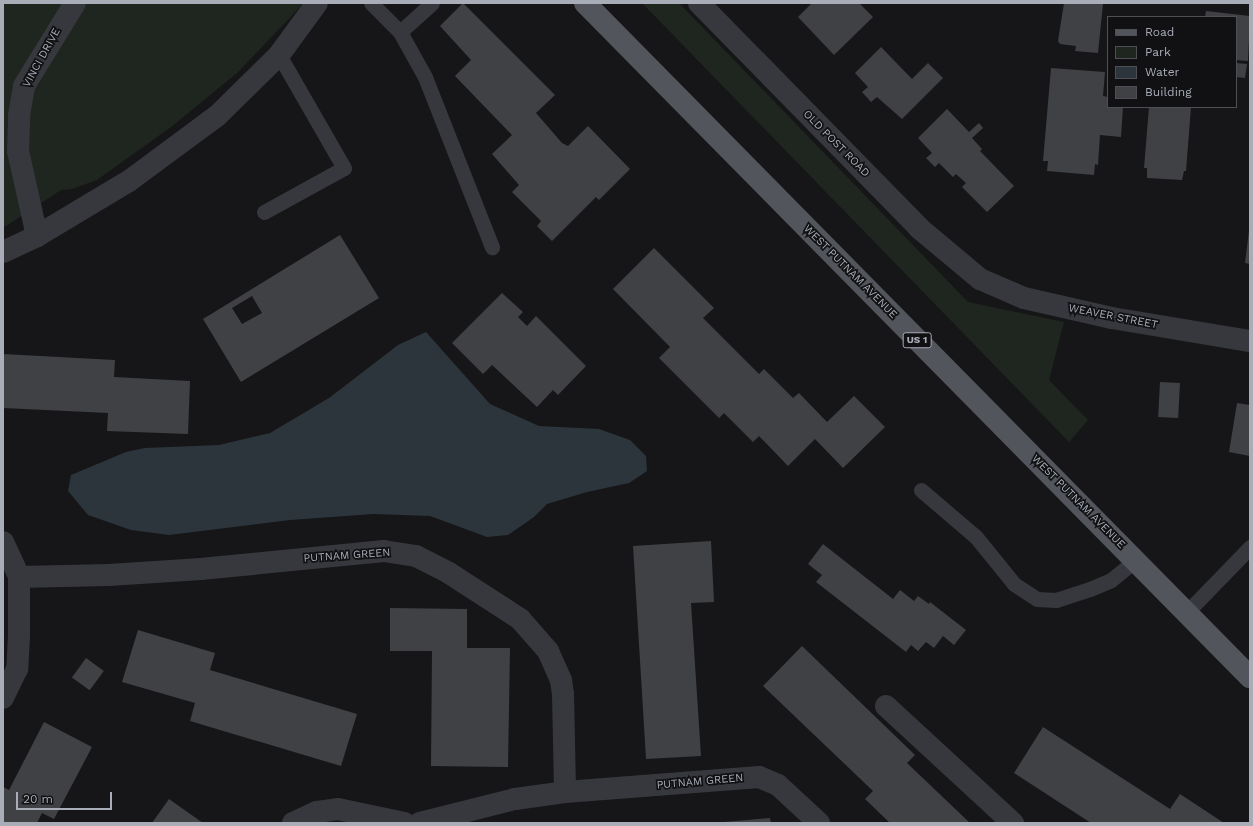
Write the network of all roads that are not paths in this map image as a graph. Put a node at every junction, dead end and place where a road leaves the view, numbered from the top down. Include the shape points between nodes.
1 (75, 3) edge
2 (318, 3) edge
3 (371, 3) edge
4 (432, 3) edge
5 (585, 3) edge
6 (699, 3) edge
7 (400, 32) junction
8 (279, 55) junction
9 (264, 212) dead end
10 (37, 236) junction
11 (492, 247) dead end
12 (3, 252) edge
13 (980, 279) joint
14 (1250, 342) edge
15 (921, 490) dead end
16 (3, 542) edge
17 (1250, 547) edge
18 (1136, 560) junction
19 (18, 577) junction
20 (1186, 612) junction
21 (1250, 677) edge
22 (3, 698) edge
23 (886, 706) dead end
24 (565, 792) junction
25 (294, 823) edge
26 (405, 823) edge
27 (422, 823) edge
28 (818, 823) edge
29 (1014, 823) edge

1 - 10 street, VINCI DRIVE via 24,86 18,151
2 - 8 street
3 - 7 lane
4 - 7 lane
5 - 18 main road, WEST PUTNAM AVENUE / US 1
6 - 13 street, OLD POST ROAD via 919,228
7 - 11 lane via 425,77
8 - 9 lane via 344,168
8 - 10 street via 211,120 129,181
10 - 12 street
13 - 14 street, WEAVER STREET via 1024,298 1112,318
15 - 18 lane via 976,537 1014,584 1037,599 1056,600 1090,589 1111,580
16 - 19 street
17 - 20 lane
18 - 20 main road, WEST PUTNAM AVENUE / US 1
19 - 22 street via 19,658 15,677
19 - 24 street, PUTNAM GREEN via 201,569 384,551 416,556 444,570 520,619 548,651 556,665 563,694
20 - 21 main road, WEST PUTNAM AVENUE / US 1
23 - 29 street
24 - 27 street, PUTNAM GREEN via 514,799
24 - 28 street, PUTNAM GREEN via 759,777 778,785
25 - 26 street via 316,812 338,809

